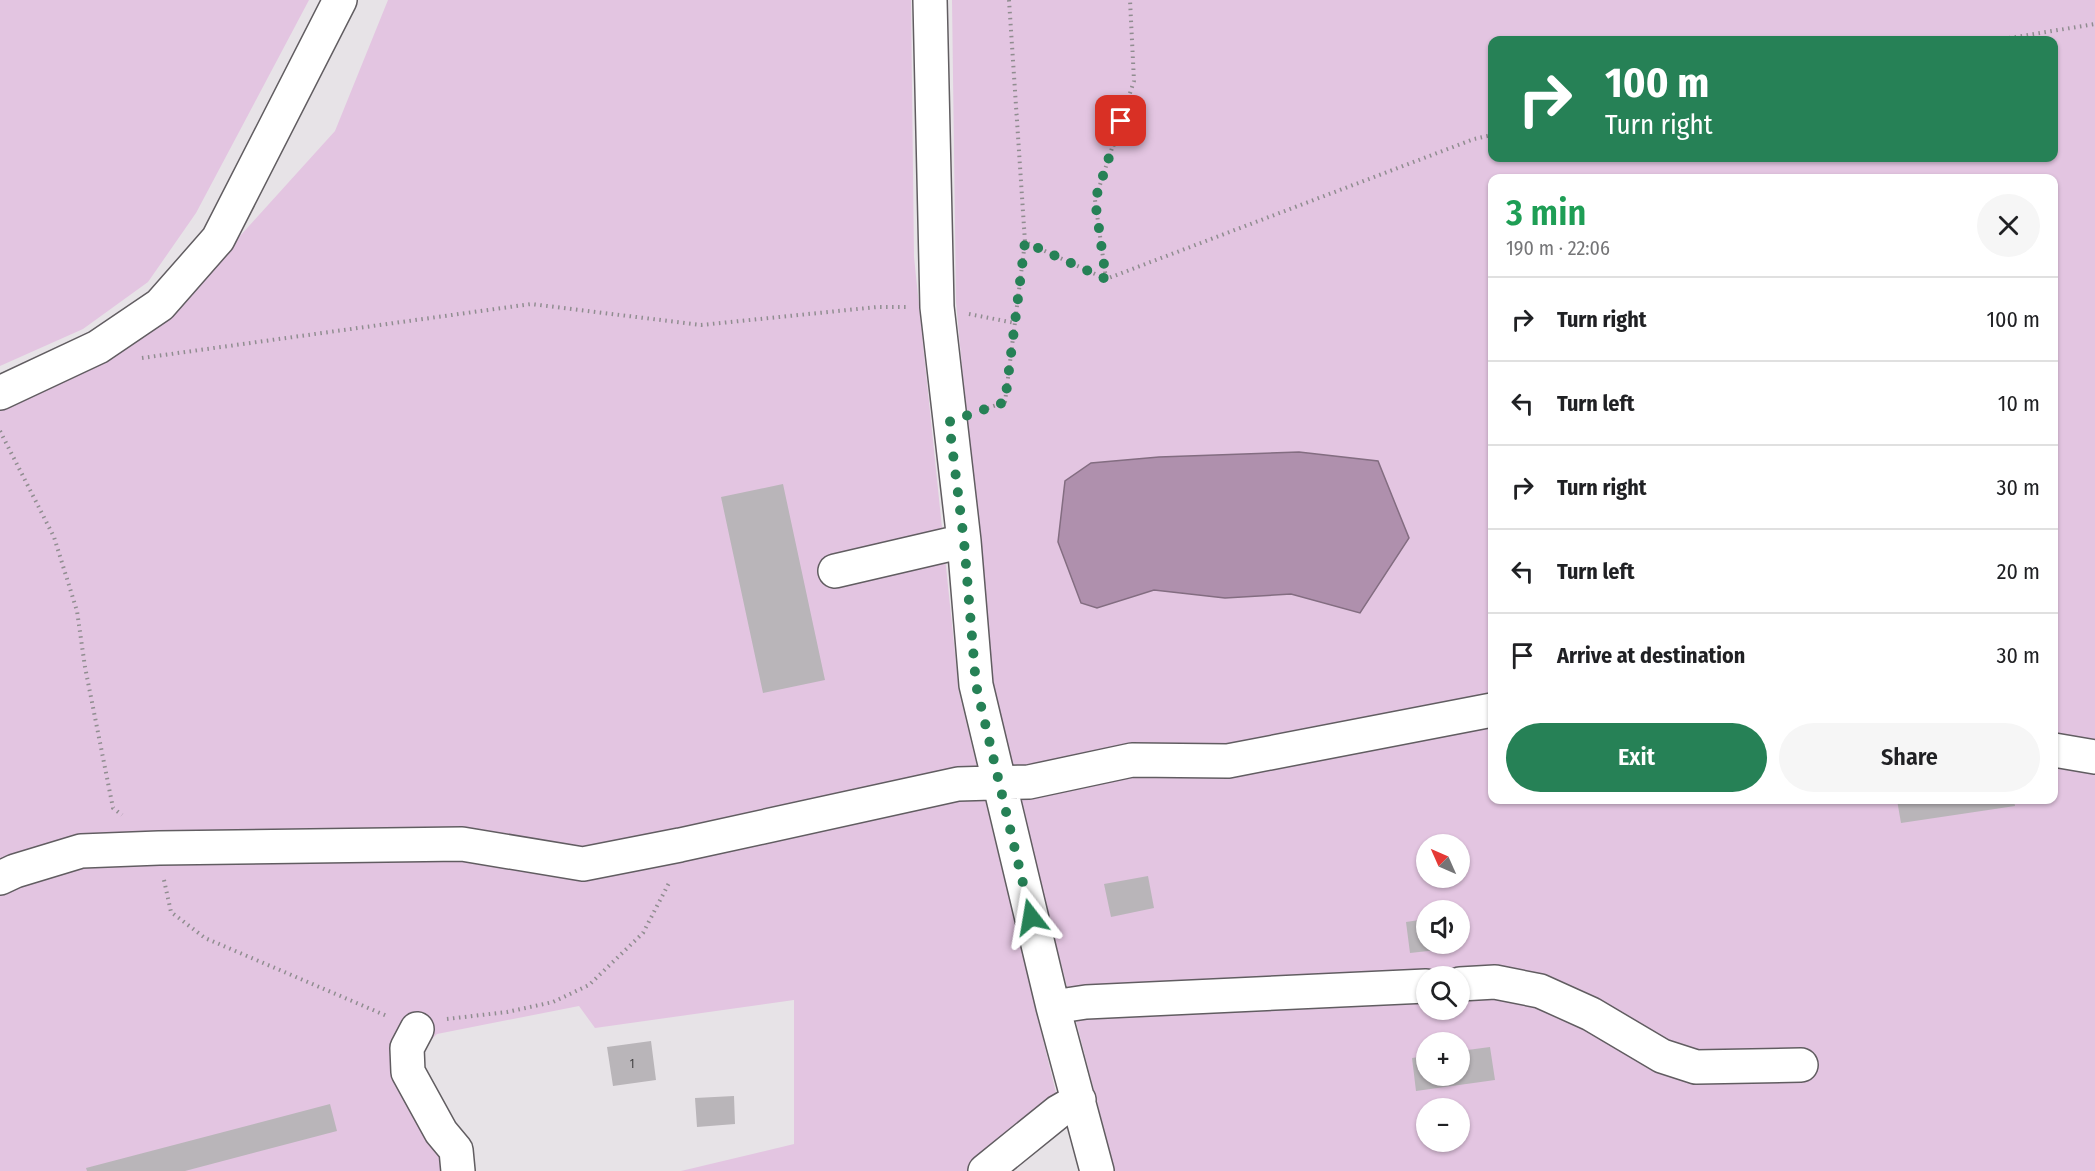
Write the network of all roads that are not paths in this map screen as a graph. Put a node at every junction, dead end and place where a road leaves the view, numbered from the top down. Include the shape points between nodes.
1 (340, 0) edge
2 (930, 0) edge
3 (0, 393) edge
4 (964, 541) junction
5 (835, 571) dead end
6 (1488, 711) edge
7 (2058, 751) edge
8 (2095, 757) edge
9 (997, 782) junction
10 (0, 878) edge
11 (1470, 983) edge
12 (1416, 986) edge
13 (1053, 1007) junction
14 (417, 1029) road end
15 (1801, 1065) dead end
16 (1079, 1100) junction
17 (458, 1171) edge
18 (985, 1171) edge
19 (1097, 1171) edge

1 - 3 street via 218,239 160,305 98,347
2 - 4 street via 937,307
4 - 5 street
4 - 9 street via 976,685
6 - 9 street via 1228,761 1132,760 1029,782
7 - 8 street
9 - 10 street via 958,784 583,864 462,844 159,848 81,851
9 - 13 street
11 - 15 street via 1495,982 1540,991 1591,1014 1662,1056 1696,1067
12 - 13 street via 1086,1002
13 - 16 street
14 - 17 street via 407,1048 408,1072 441,1132 456,1150
16 - 18 street via 1058,1112
16 - 19 street

